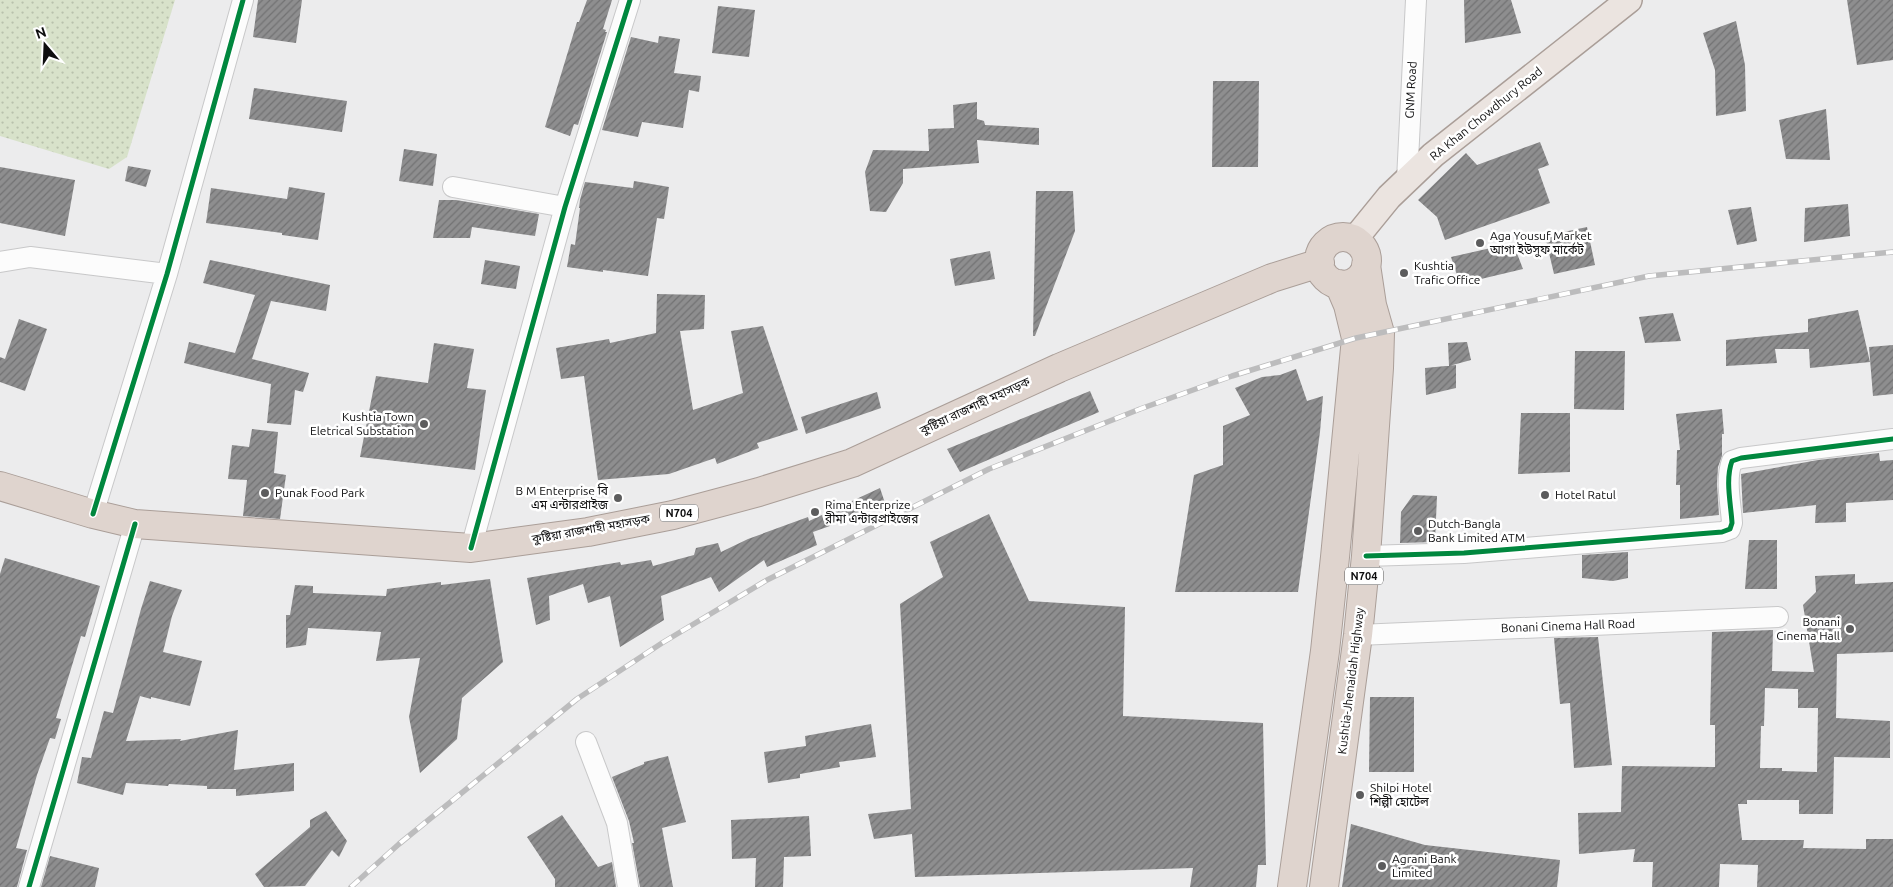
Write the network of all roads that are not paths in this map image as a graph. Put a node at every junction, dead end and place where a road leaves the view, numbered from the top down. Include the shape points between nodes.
1 (243, 0) edge
2 (630, 0) edge
3 (1416, 0) edge
4 (1629, 0) edge
5 (1406, 180) junction
6 (453, 186) dead end
7 (564, 207) junction
8 (1354, 240) junction
9 (0, 262) edge
10 (1320, 262) junction
11 (1366, 265) junction
12 (166, 274) junction
13 (1339, 284) junction
14 (1893, 439) edge
15 (1342, 484) junction
16 (1371, 484) junction
17 (0, 486) edge
18 (93, 514) junction
19 (136, 524) junction
20 (471, 548) junction
21 (1366, 556) junction
22 (1778, 617) dead end
23 (1358, 635) junction
24 (586, 742) dead end
25 (1312, 742) junction
26 (1343, 745) junction
27 (29, 887) edge
28 (628, 887) edge
29 (1292, 887) edge
30 (1324, 887) edge

1 - 12 street
2 - 7 street
3 - 5 street, GNM Road
4 - 5 main road, RA Khan Chowdhury Road
5 - 8 main road, RA Khan Chowdhury Road
6 - 7 street
7 - 20 street
8 - 10 highway via 1342,237 1330,241 1322,250
8 - 11 highway via 1366,253
9 - 12 street via 30,257
10 - 13 highway via 1325,276
10 - 20 highway, কুষ্টিয়া রাজশাহী মহাসড়ক / N704 via 1272,278 1058,368 837,469 673,514 588,532
11 - 13 highway via 1354,282
11 - 16 highway, Kushtia-Jhenaidah Highway / N704 via 1380,333
12 - 18 street
13 - 15 highway, N704 via 1356,338
14 - 21 street via 1732,461 1729,480 1732,523 1730,529 1722,532 1464,553
15 - 16 highway
15 - 25 highway, N704
16 - 21 highway, Kushtia-Jhenaidah Highway / N704
17 - 18 highway, কুষ্টিয়া রাজশাহী মহাসড়ক / N704
18 - 19 highway, কুষ্টিয়া রাজশাহী মহাসড়ক / N704
19 - 20 highway, কুষ্টিয়া রাজশাহী মহাসড়ক / N704
19 - 27 street
21 - 23 highway, Kushtia-Jhenaidah Highway / N704
22 - 23 street, Bonani Cinema Hall Road
23 - 26 highway, Kushtia-Jhenaidah Highway / N704
24 - 28 street via 617,823
25 - 26 highway
25 - 29 highway, N704
26 - 30 highway, Kushtia-Jhenaidah Highway / N704

